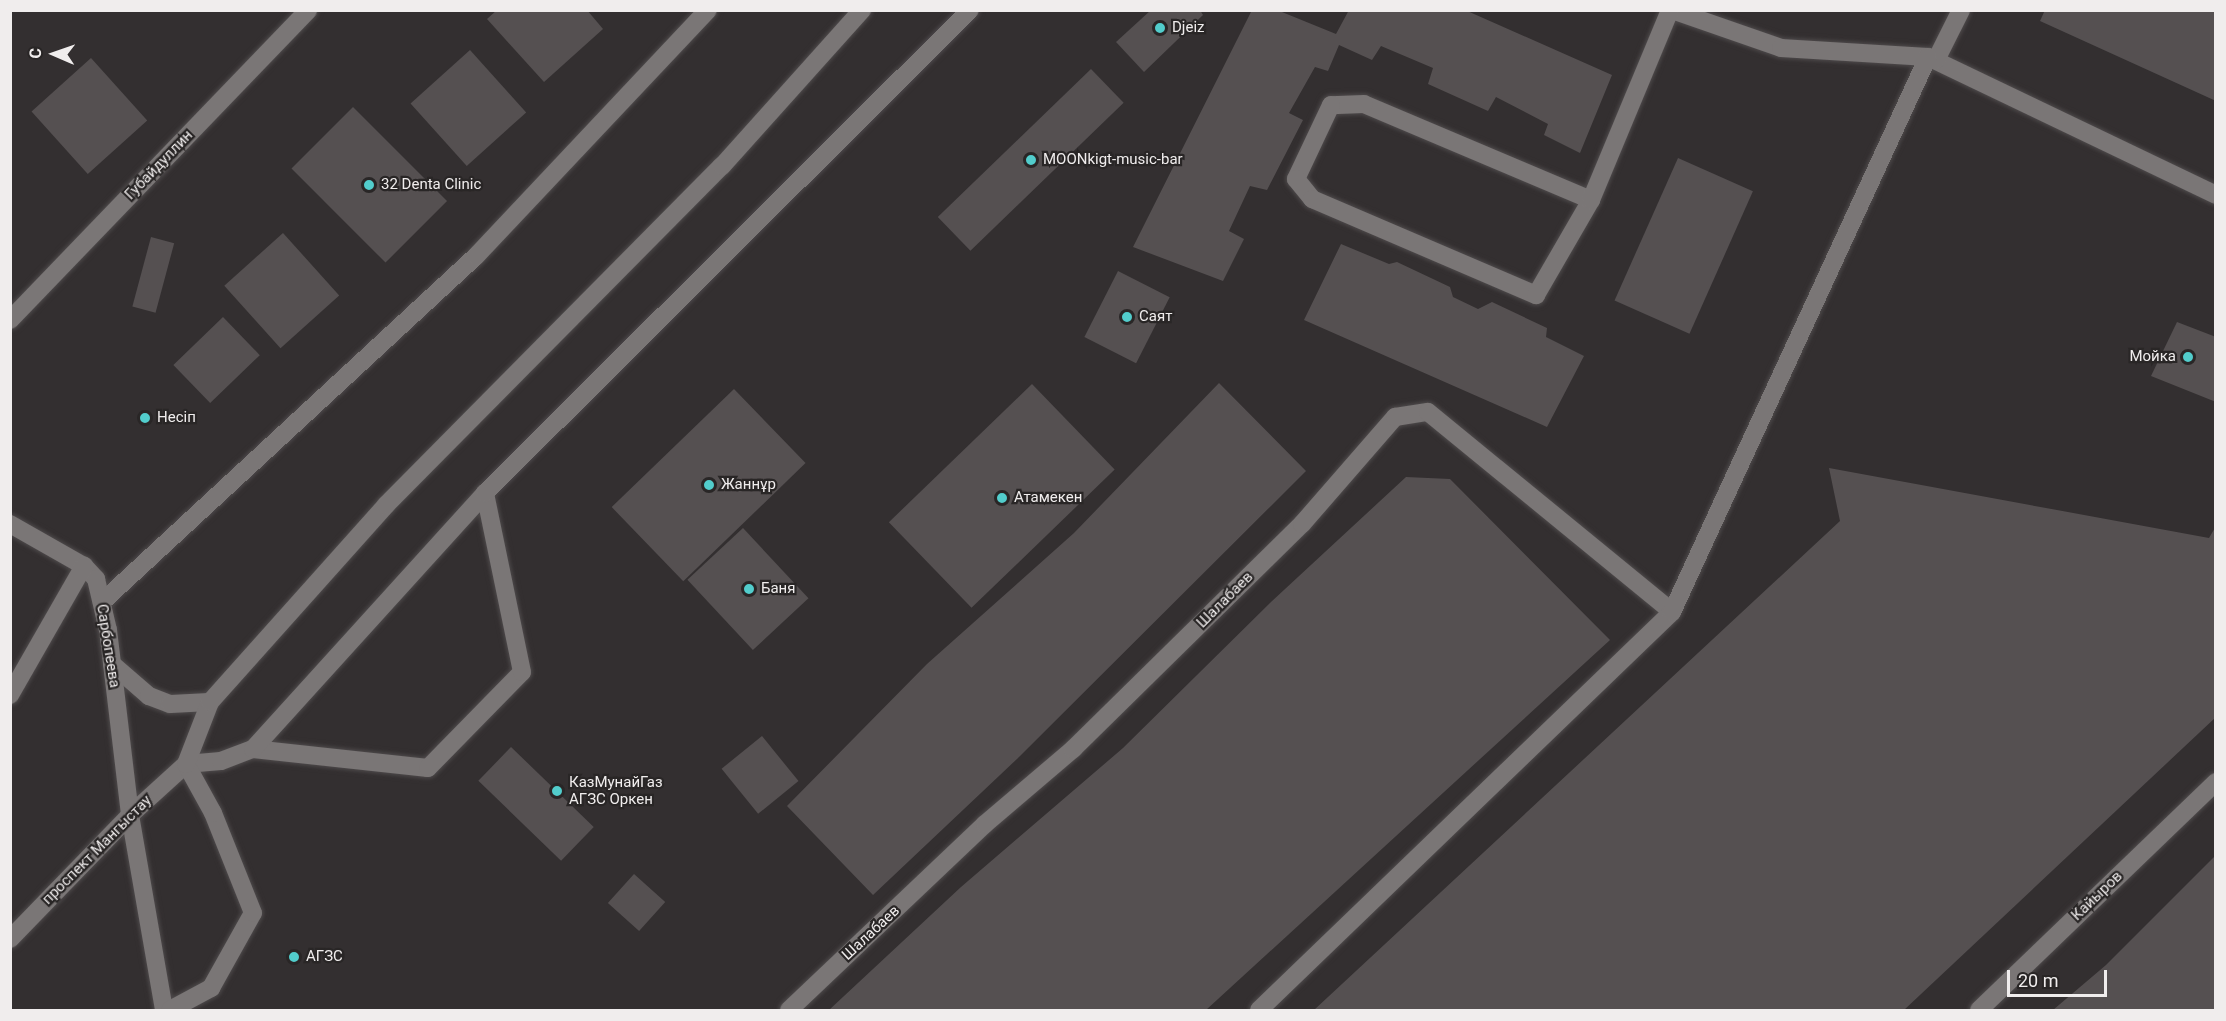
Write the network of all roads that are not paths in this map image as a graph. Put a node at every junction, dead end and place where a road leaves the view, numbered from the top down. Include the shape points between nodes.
1 (308, 10) edge
2 (708, 10) edge
3 (862, 10) edge
4 (970, 10) edge
5 (1671, 10) edge
6 (1961, 10) edge
7 (1932, 59) junction
8 (2216, 195) edge
9 (1591, 200) junction
10 (10, 320) edge
11 (485, 493) junction
12 (10, 524) edge
13 (84, 566) junction
14 (102, 603) junction
15 (1672, 612) junction
16 (112, 664) junction
17 (10, 695) edge
18 (210, 702) junction
19 (254, 749) junction
20 (186, 764) junction
21 (2216, 782) edge
22 (129, 815) junction
23 (10, 939) edge
24 (164, 1011) edge
25 (170, 1011) edge
26 (789, 1011) edge
27 (1259, 1011) edge
28 (1979, 1011) edge

1 - 10 street, Губайдуллин
2 - 14 street via 476,256
3 - 18 street via 722,166 386,505
4 - 11 street
5 - 7 street via 1781,48
5 - 9 street
6 - 7 street
7 - 8 street
7 - 15 street
9 - 9 street via 1536,295 1312,199 1296,179 1331,105 1364,105
11 - 19 street
11 - 19 street via 522,672 428,768
12 - 13 street, Сарбопеева
13 - 14 street, Сарбопеева via 96,579
13 - 17 street
14 - 16 street, Сарбопеева
15 - 26 street, Шалабаев via 1428,412 1395,417 1302,524 1081,741 985,824
15 - 27 street
16 - 18 street via 149,696 170,704
16 - 22 street, Сарбопеева
18 - 20 street
19 - 20 street via 220,761
20 - 22 street, проспект Мангыстау
20 - 25 street via 213,813 253,913 212,988
21 - 28 street, Кайыров
22 - 23 street, проспект Мангыстау
22 - 24 street, Сарбопеева

